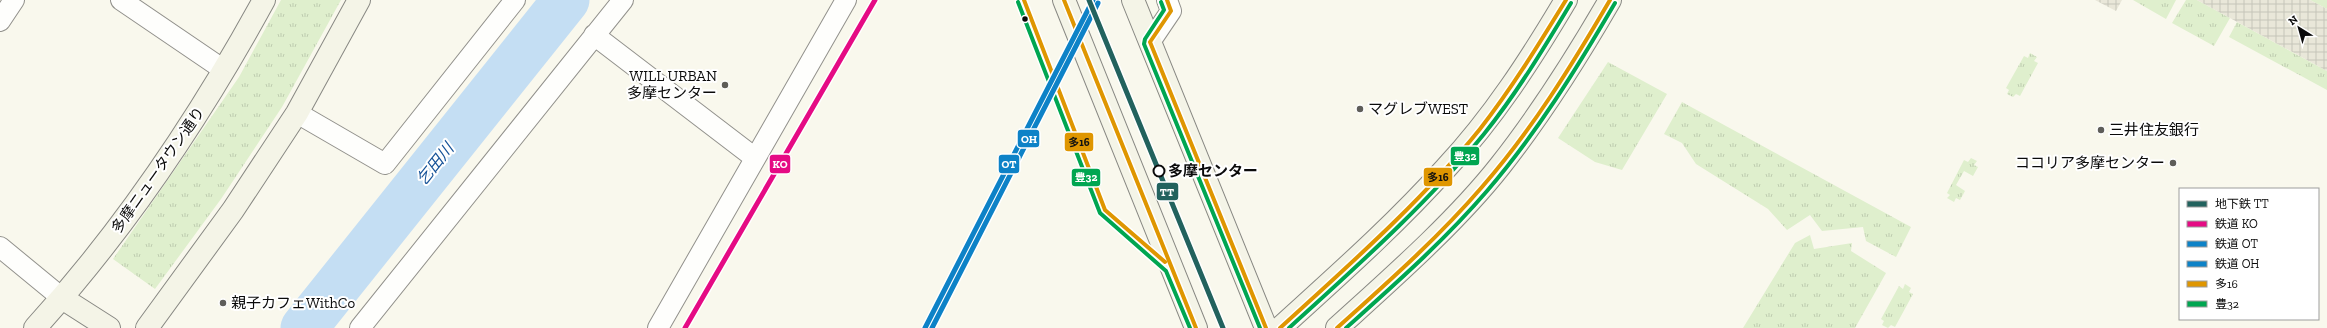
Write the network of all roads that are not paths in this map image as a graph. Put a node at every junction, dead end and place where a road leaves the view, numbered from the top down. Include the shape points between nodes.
1 (14, 0) edge
2 (121, 0) edge
3 (264, 0) edge
4 (359, 0) edge
5 (515, 0) edge
6 (623, 0) edge
7 (846, 0) edge
8 (1064, 0) edge
9 (1133, 0) edge
10 (1566, 0) edge
11 (1610, 0) edge
12 (1172, 4) edge
13 (0, 22) edge
14 (594, 35) junction
15 (1150, 42) junction
16 (224, 70) junction
17 (296, 113) junction
18 (755, 158) junction
19 (0, 247) edge
20 (62, 298) junction
21 (35, 328) edge
22 (85, 328) edge
23 (108, 328) edge
24 (146, 328) edge
25 (360, 328) edge
26 (658, 328) edge
27 (1196, 328) edge
28 (1266, 328) edge
29 (1280, 328) edge
30 (1337, 328) edge

1 - 13 street
2 - 16 street
3 - 16 main road, 多摩ニュータウン通り
4 - 17 main road
5 - 17 street via 385,164
6 - 14 street
7 - 18 street
8 - 27 main road
9 - 15 main road
10 - 29 main road via 1497,106 1447,168
11 - 30 main road via 1578,56 1499,167 1450,221
12 - 15 street
14 - 18 street
14 - 25 street
15 - 28 main road
16 - 20 main road, 多摩ニュータウン通り via 120,226
17 - 24 main road via 233,210
18 - 26 street
19 - 20 street
20 - 21 main road, 多摩ニュータウン通り
20 - 22 main road
20 - 23 main road

